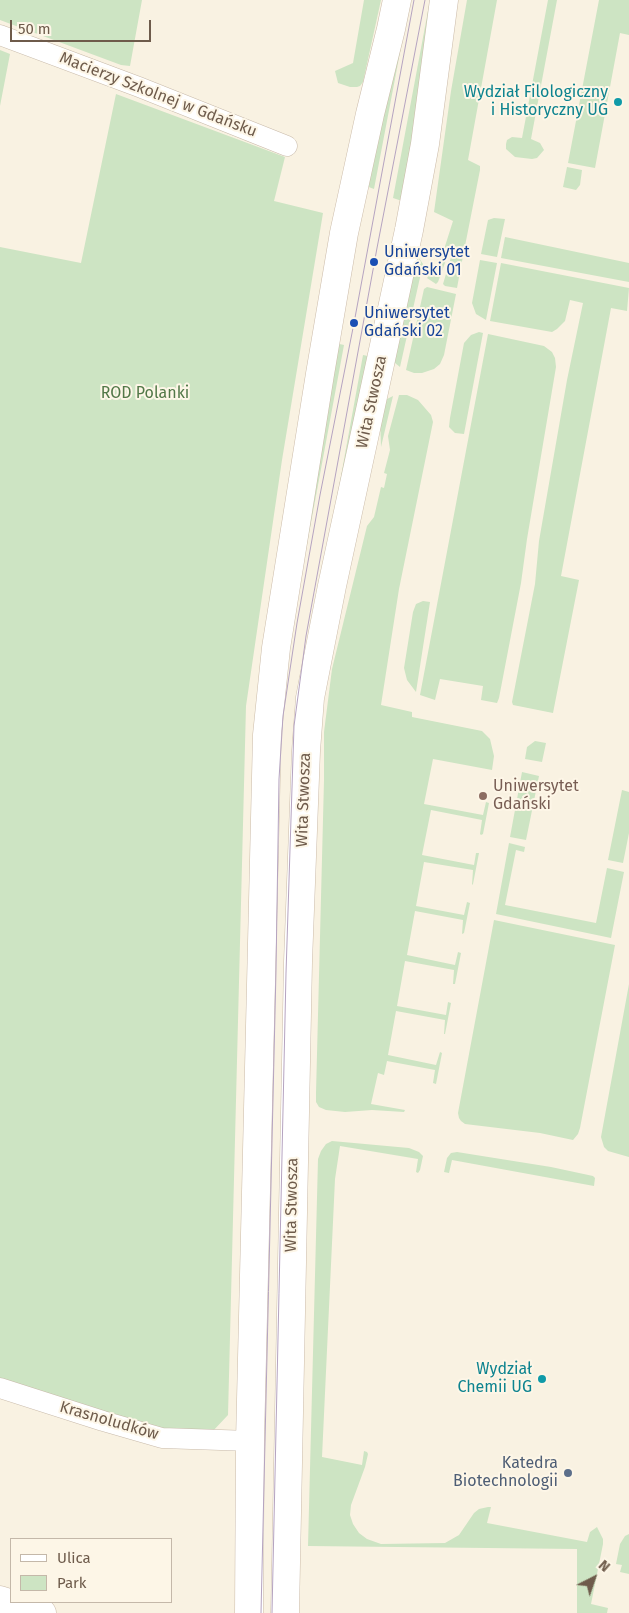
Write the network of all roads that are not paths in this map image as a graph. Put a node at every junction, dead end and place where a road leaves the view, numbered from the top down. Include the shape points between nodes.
1 (397, 0) edge
2 (444, 0) edge
3 (0, 35) edge
4 (287, 146) dead end
5 (0, 1388) edge
6 (250, 1441) junction
7 (0, 1600) edge
8 (42, 1613) edge
9 (249, 1613) edge
10 (285, 1613) edge

1 - 6 street via 344,233 276,648 267,745
2 - 10 street, Wita Stwosza via 425,144 409,230 310,698 298,962
3 - 4 street, Macierzy Szkolnej w Gdańsku
5 - 6 street, Krasnoludków via 162,1438
6 - 9 street
7 - 8 street

